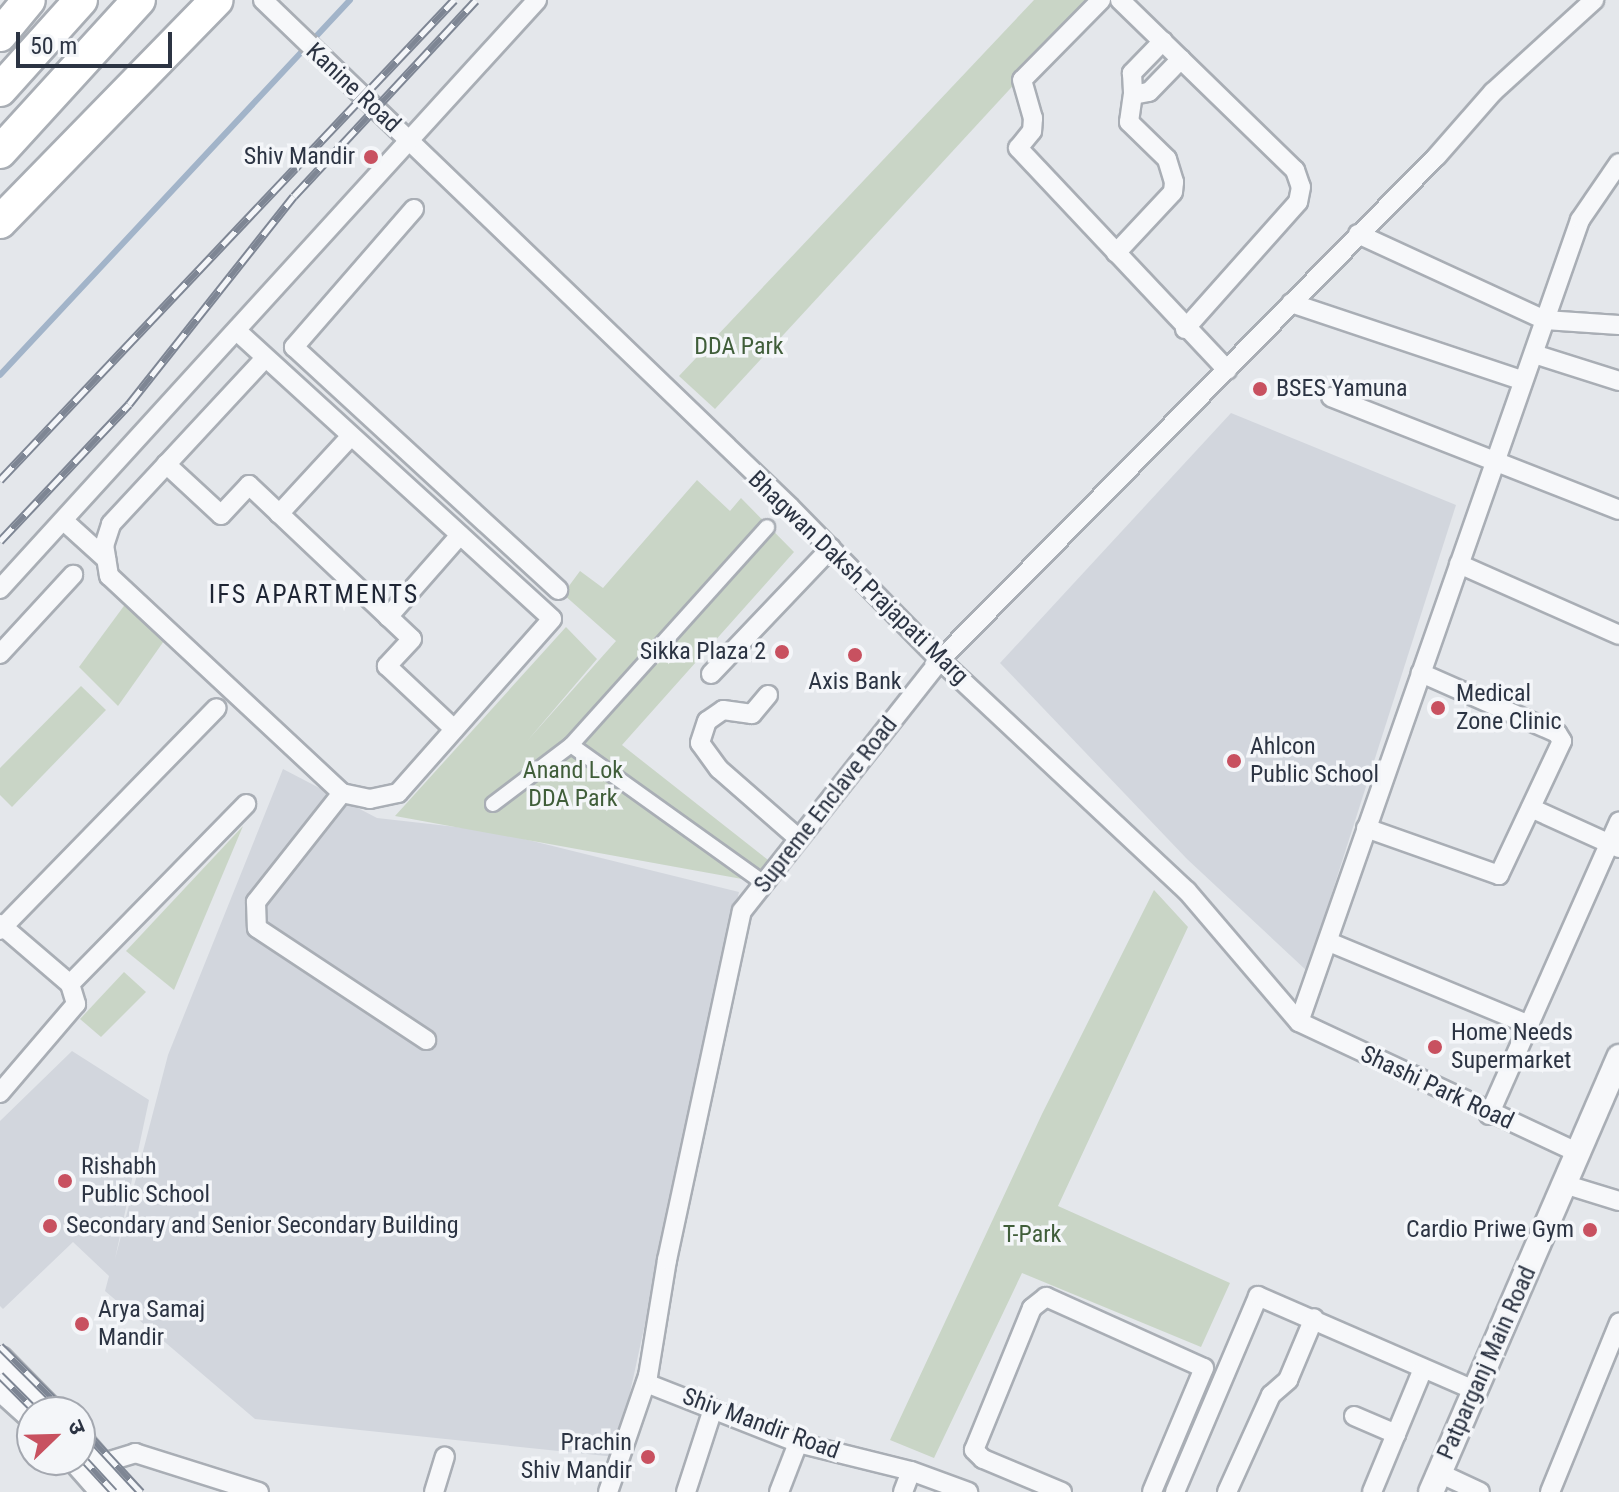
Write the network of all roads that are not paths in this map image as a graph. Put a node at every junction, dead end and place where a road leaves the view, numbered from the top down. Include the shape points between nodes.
1 (29, 0) edge
2 (81, 0) edge
3 (139, 0) edge
4 (217, 0) edge
5 (263, 0) edge
6 (537, 0) edge
7 (1101, 0) edge
8 (1120, 0) edge
9 (1594, 0) edge
10 (0, 35) edge
11 (1163, 41) junction
12 (1181, 59) junction
13 (0, 90) edge
14 (1133, 95) junction
15 (410, 140) junction
16 (0, 152) edge
17 (1619, 163) edge
18 (414, 209) dead end
19 (0, 222) edge
20 (1358, 234) junction
21 (1116, 253) junction
22 (1291, 303) junction
23 (1545, 320) junction
24 (1619, 325) edge
25 (1185, 329) junction
26 (238, 332) junction
27 (1534, 354) junction
28 (265, 358) junction
29 (1227, 370) junction
30 (1521, 380) junction
31 (1619, 381) edge
32 (1331, 397) dead end
33 (351, 436) junction
34 (1497, 458) junction
35 (166, 464) junction
36 (1619, 510) edge
37 (279, 514) junction
38 (64, 521) junction
39 (767, 527) dead end
40 (460, 535) junction
41 (831, 548) junction
42 (106, 559) junction
43 (1459, 564) junction
44 (73, 575) dead end
45 (0, 589) edge
46 (558, 590) dead end
47 (388, 617) junction
48 (1619, 635) edge
49 (0, 654) edge
50 (940, 660) junction
51 (1421, 673) junction
52 (711, 674) dead end
53 (768, 695) dead end
54 (217, 708) dead end
55 (454, 729) junction
56 (571, 745) junction
57 (342, 793) junction
58 (246, 804) dead end
59 (493, 804) dead end
60 (1531, 808) junction
61 (1619, 821) edge
62 (1366, 828) junction
63 (799, 839) junction
64 (1614, 845) edge
65 (764, 883) junction
66 (1, 927) edge
67 (1329, 942) junction
68 (70, 984) junction
69 (1299, 1022) junction
70 (1529, 1025) junction
71 (426, 1040) dead end
72 (1619, 1057) edge
73 (0, 1093) edge
74 (1489, 1115) junction
75 (1577, 1152) junction
76 (1567, 1185) junction
77 (1619, 1201) edge
78 (1314, 1318) junction
79 (1619, 1323) edge
80 (1423, 1369) junction
81 (3, 1376) edge
82 (646, 1383) junction
83 (1474, 1390) junction
84 (17, 1396) edge
85 (30, 1396) edge
86 (713, 1409) junction
87 (1354, 1416) dead end
88 (1396, 1434) junction
89 (798, 1443) junction
90 (96, 1456) edge
91 (445, 1457) dead end
92 (103, 1463) junction
93 (911, 1471) junction
94 (89, 1476) edge
95 (1435, 1482) edge
96 (1056, 1491) edge
97 (103, 1492) edge
98 (125, 1492) edge
99 (259, 1492) edge
100 (434, 1492) edge
101 (608, 1492) edge
102 (686, 1492) edge
103 (779, 1492) edge
104 (903, 1492) edge
105 (968, 1492) edge
106 (1152, 1492) edge
107 (1175, 1492) edge
108 (1227, 1492) edge
109 (1372, 1492) edge
110 (1480, 1492) edge
111 (1550, 1492) edge

1 - 10 highway
2 - 13 highway
3 - 16 highway
4 - 19 highway
5 - 15 street, Kanine Road
6 - 15 street
7 - 21 street via 1022,80 1033,118 1032,131 1018,148
8 - 11 street
9 - 20 street, Supreme Enclave Road via 1493,92
11 - 12 street
11 - 14 street via 1132,73
12 - 14 street via 1149,92
12 - 25 street via 1295,170 1301,187 1298,202
14 - 21 street via 1129,122 1167,159 1173,192
15 - 26 street
15 - 41 street, Bhagwan Daksh Prajapati Marg
17 - 23 street via 1580,220
18 - 46 street via 294,347
20 - 22 street, Supreme Enclave Road
20 - 23 street
21 - 25 street
22 - 29 street, Supreme Enclave Road
22 - 30 street
23 - 24 street
23 - 27 street
25 - 29 street
26 - 28 street
26 - 38 street
27 - 30 street
27 - 31 street
28 - 33 street
28 - 35 street
29 - 50 street, Supreme Enclave Road
30 - 34 street
32 - 34 street
33 - 37 street
33 - 40 street
34 - 36 street
34 - 43 street
35 - 37 street via 221,515 249,485
35 - 42 street via 111,524
37 - 47 street
38 - 42 street
38 - 45 street
39 - 56 street
40 - 47 street
40 - 55 street via 552,619
41 - 50 street, Bhagwan Daksh Prajapati Marg
41 - 52 street
42 - 57 street via 109,576
43 - 48 street
43 - 51 street
44 - 49 street
47 - 55 street via 412,639 387,666
50 - 63 street, Supreme Enclave Road
50 - 69 street, Bhagwan Daksh Prajapati Marg via 1187,891
51 - 60 street via 1562,736
51 - 62 street
53 - 63 street via 752,714 723,710 707,721 700,743 719,769
54 - 66 street
55 - 57 street via 398,793 370,799
56 - 59 street
56 - 65 street
57 - 71 street via 256,902 257,928
58 - 68 street
60 - 62 street via 1503,871 1494,876
60 - 64 street
61 - 64 street
62 - 67 street
63 - 65 street, Supreme Enclave Road
64 - 70 street
65 - 82 street, Supreme Enclave Road via 742,911
66 - 68 street
67 - 69 street
67 - 70 street
68 - 73 street via 76,1004
69 - 74 street, Shashi Park Road
70 - 74 street
72 - 75 street, Patparganj Main Road
74 - 75 street, Shashi Park Road
75 - 76 street, Patparganj Main Road
76 - 77 street
76 - 83 street, Patparganj Main Road
78 - 80 street
78 - 107 street via 1258,1296
78 - 108 street via 1288,1380 1271,1395
79 - 111 street
80 - 83 street
80 - 88 street
81 - 84 street
81 - 85 street
82 - 86 street, Shiv Mandir Road
82 - 101 street, Supreme Enclave Road
83 - 95 street, Patparganj Main Road
86 - 89 street, Shiv Mandir Road
86 - 102 street
87 - 88 street
88 - 109 street
89 - 93 street, Shiv Mandir Road
89 - 103 street
90 - 92 street
91 - 100 street
92 - 98 street
92 - 99 street via 135,1453
93 - 104 street
93 - 105 street, Shiv Mandir Road
94 - 97 street
95 - 110 street
96 - 106 street via 983,1459 974,1450 1032,1308 1046,1297 1204,1368

